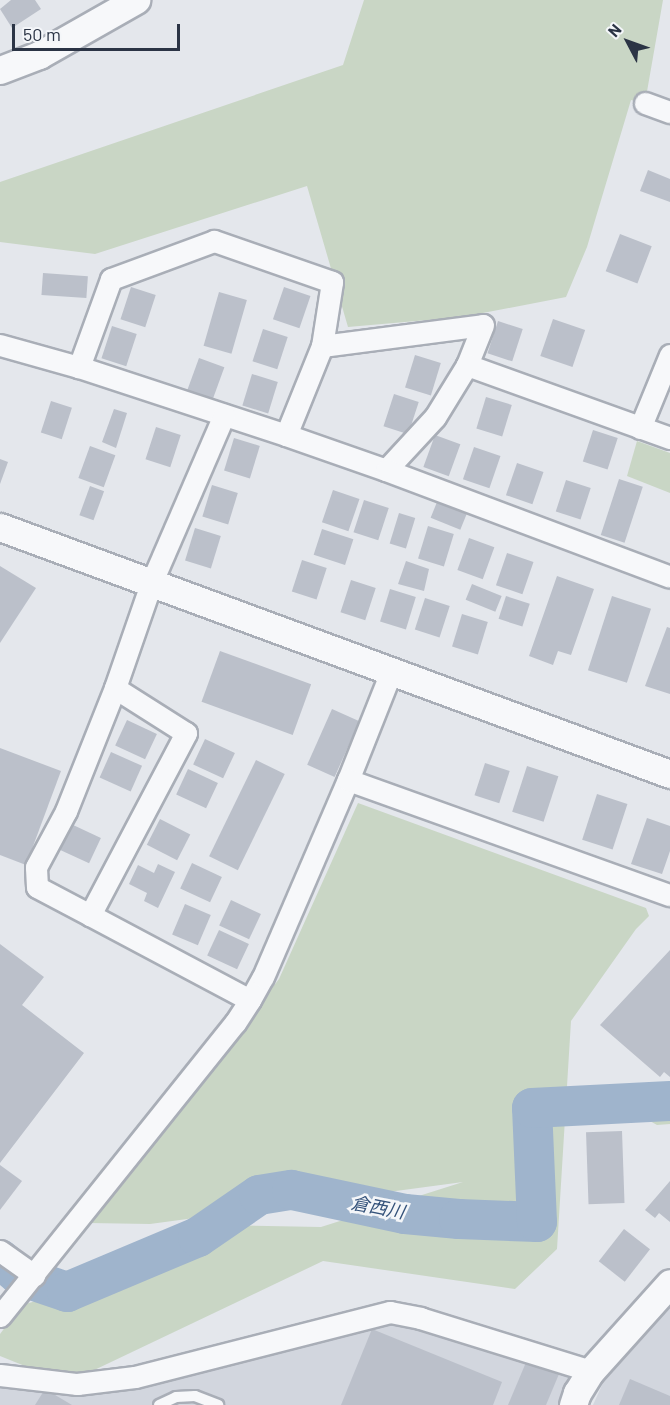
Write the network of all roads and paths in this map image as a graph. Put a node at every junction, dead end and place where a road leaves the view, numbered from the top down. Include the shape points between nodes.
1 (136, 0) edge
2 (0, 70) edge
3 (645, 103) dead end
4 (670, 112) edge
5 (0, 345) edge
6 (322, 346) junction
7 (670, 355) edge
8 (467, 364) junction
9 (79, 367) junction
10 (224, 415) junction
11 (640, 428) junction
12 (286, 435) junction
13 (670, 438) edge
14 (386, 471) junction
15 (0, 527) edge
16 (670, 577) edge
17 (152, 581) junction
18 (391, 672) junction
19 (115, 688) junction
20 (670, 774) edge
21 (348, 780) junction
22 (670, 895) edge
23 (90, 915) junction
24 (250, 1000) junction
25 (0, 1251) edge
26 (34, 1275) junction
27 (670, 1283) edge
28 (0, 1316) edge
29 (591, 1371) junction
30 (0, 1375) edge
31 (159, 1405) edge
32 (218, 1405) edge
33 (573, 1405) edge

1 - 2 street via 39,55
3 - 4 street
5 - 9 street
6 - 8 street via 483,325
6 - 9 street via 332,282 214,241 111,279
6 - 12 street
7 - 11 street
8 - 11 street
8 - 14 street via 435,417
9 - 10 street
10 - 12 street
10 - 17 street
11 - 13 street
12 - 14 street
14 - 16 street
15 - 17 street
17 - 18 street
17 - 19 street
18 - 20 street
18 - 21 street
19 - 23 street via 66,811 36,867 37,887
19 - 23 street via 186,733
21 - 22 street
21 - 24 street
23 - 24 street
24 - 26 street via 236,1023
25 - 26 street
26 - 28 street
27 - 29 street
29 - 30 street via 390,1312 135,1377 77,1384
29 - 33 street
31 - 32 lane via 176,1397 195,1396

